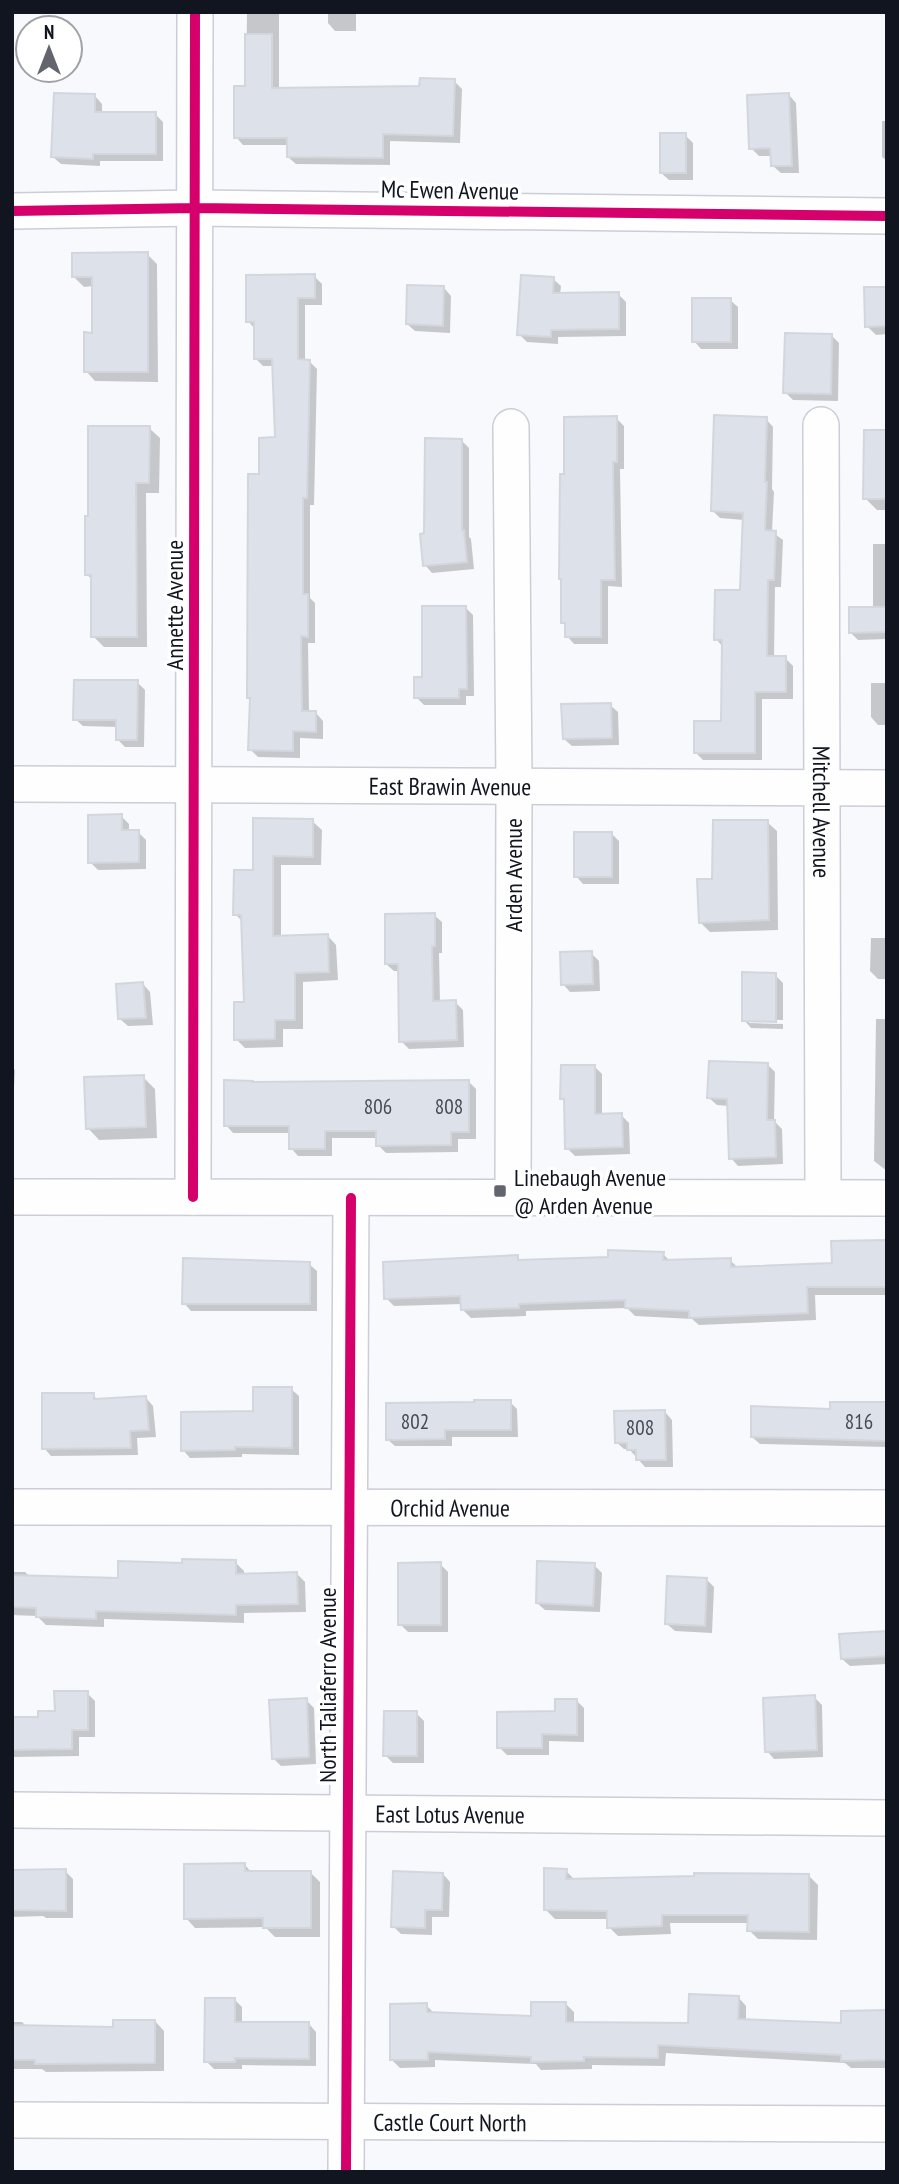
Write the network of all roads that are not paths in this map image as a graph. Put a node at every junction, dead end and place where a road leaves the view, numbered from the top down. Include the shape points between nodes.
1 (195, 12) edge
2 (197, 208) junction
3 (12, 211) edge
4 (887, 216) edge
5 (821, 425) dead end
6 (510, 427) dead end
7 (12, 783) edge
8 (195, 785) junction
9 (514, 786) junction
10 (820, 787) junction
11 (887, 788) edge
12 (823, 1196) junction
13 (12, 1197) edge
14 (193, 1197) junction
15 (513, 1197) junction
16 (351, 1198) junction
17 (887, 1198) edge
18 (12, 1507) edge
19 (349, 1507) junction
20 (887, 1508) edge
21 (12, 1810) edge
22 (347, 1813) junction
23 (887, 1818) edge
24 (12, 2120) edge
25 (346, 2122) junction
26 (887, 2124) edge
27 (346, 2172) edge

1 - 2 street, Annette Avenue
2 - 3 street, Mc Ewen Avenue
2 - 4 street, Mc Ewen Avenue
2 - 8 street, Annette Avenue
5 - 10 street, Mitchell Avenue
6 - 9 street, Arden Avenue
7 - 8 street, East Brawin Avenue
8 - 9 street, East Brawin Avenue
8 - 14 street, Annette Avenue
9 - 10 street, East Brawin Avenue
9 - 15 street, Arden Avenue
10 - 11 street, East Brawin Avenue
10 - 12 street, Mitchell Avenue
12 - 15 street
12 - 17 street
13 - 14 street
14 - 16 street
15 - 16 street
16 - 19 street, North Taliaferro Avenue
18 - 19 street, Orchid Avenue
19 - 20 street, Orchid Avenue
19 - 22 street, North Taliaferro Avenue
21 - 22 street, East Lotus Avenue
22 - 23 street, East Lotus Avenue
22 - 25 street, North Taliaferro Avenue
24 - 25 street, Castle Court North
25 - 26 street, Castle Court North
25 - 27 street, North Taliaferro Avenue

